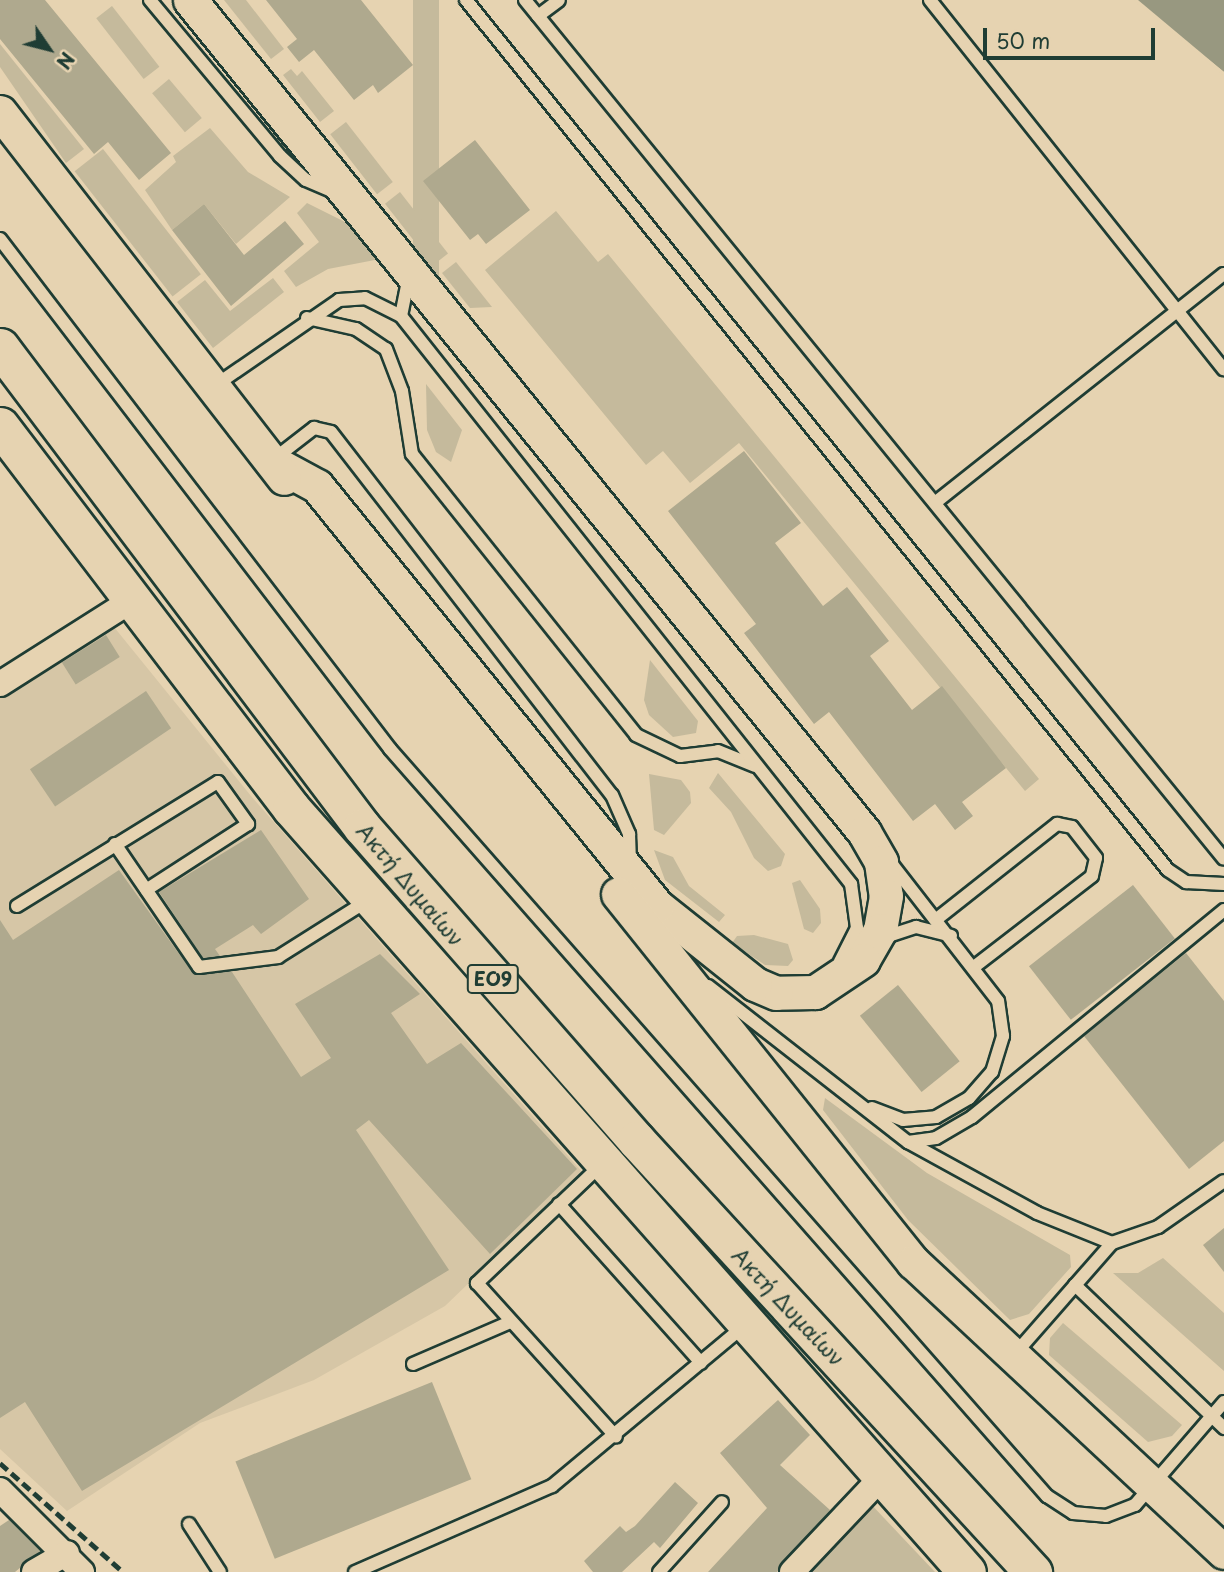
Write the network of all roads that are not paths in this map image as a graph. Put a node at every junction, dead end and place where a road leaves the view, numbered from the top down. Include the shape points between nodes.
1 (150, 0) edge
2 (190, 0) edge
3 (466, 0) edge
4 (525, 0) edge
5 (559, 0) edge
6 (930, 0) edge
7 (537, 16) junction
8 (0, 112) edge
9 (356, 200) junction
10 (0, 239) edge
11 (410, 272) junction
12 (1224, 274) edge
13 (1178, 312) junction
14 (401, 316) junction
15 (307, 318) junction
16 (0, 347) edge
17 (1224, 369) edge
18 (213, 388) junction
19 (0, 426) edge
20 (271, 461) junction
21 (936, 502) junction
22 (131, 601) junction
23 (0, 684) edge
24 (755, 766) junction
25 (864, 832) junction
26 (115, 844) junction
27 (1224, 859) edge
28 (629, 875) junction
29 (1224, 884) edge
30 (146, 890) junction
31 (370, 899) junction
32 (17, 906) dead end
33 (1224, 910) edge
34 (938, 918) junction
35 (951, 936) junction
36 (875, 941) junction
37 (680, 964) junction
38 (974, 967) junction
39 (804, 995) junction
40 (859, 1102) junction
41 (908, 1142) junction
42 (602, 1164) junction
43 (1224, 1181) edge
44 (559, 1204) junction
45 (1112, 1242) junction
46 (1075, 1284) junction
47 (510, 1322) junction
48 (747, 1323) junction
49 (1011, 1358) junction
50 (701, 1363) junction
51 (413, 1364) dead end
52 (1224, 1402) edge
53 (1214, 1413) junction
54 (1224, 1428) edge
55 (616, 1437) junction
56 (881, 1478) junction
57 (1155, 1484) junction
58 (0, 1490) edge
59 (722, 1502) dead end
60 (189, 1524) dead end
61 (1224, 1552) edge
62 (74, 1563) edge
63 (34, 1572) edge
64 (220, 1572) edge
65 (355, 1572) edge
66 (659, 1572) edge
67 (792, 1572) edge
68 (967, 1572) edge
69 (1033, 1572) edge

1 - 9 lane via 280,156 315,186
2 - 9 main road
3 - 29 lane via 1168,870 1186,882
4 - 7 lane
5 - 7 lane
6 - 13 lane
7 - 21 lane
8 - 18 main road
9 - 11 main road
10 - 57 lane via 390,749 1047,1496 1073,1513 1106,1516 1135,1505
11 - 14 lane
11 - 25 main road
12 - 13 lane
13 - 17 lane
13 - 21 lane
14 - 15 lane via 352,296
14 - 24 lane
15 - 18 lane
15 - 24 lane via 356,329 386,349 402,391 412,454 636,735 680,756 718,751
16 - 69 main road, Ακτή Δυμαίων / ΕΟ9 via 362,827 636,1140
18 - 20 main road
19 - 22 main road, Ακτή Δυμαίων / ΕΟ9
20 - 28 main road via 317,486
20 - 28 lane via 314,428 331,432 612,795 629,834
20 - 37 main road
21 - 27 lane
22 - 23 street
22 - 31 main road, Ακτή Δυμαίων / ΕΟ9 via 291,808
24 - 39 lane via 855,894 857,928 849,950
25 - 34 lane
25 - 36 main road via 886,885
26 - 30 lane
26 - 30 lane via 218,782 248,824
26 - 32 lane
28 - 39 main road via 657,906 755,984
30 - 31 lane via 199,967 278,957
31 - 42 main road, Ακτή Δυμαίων / ΕΟ9
33 - 41 lane via 972,1116 936,1138
34 - 35 lane
34 - 38 lane via 1057,824 1072,827 1096,858 1092,876
35 - 36 lane via 916,927
35 - 38 lane
36 - 39 main road via 846,976
37 - 40 lane
37 - 49 main road via 897,1244
38 - 40 lane via 998,1002 1003,1036 992,1072 936,1117 903,1121
40 - 41 lane
41 - 45 lane via 1037,1213
42 - 44 lane
42 - 48 main road, Ακτή Δυμαίων / ΕΟ9
43 - 45 lane via 1158,1227
44 - 47 lane via 477,1283
44 - 50 lane
45 - 46 lane
46 - 49 lane
46 - 53 lane
47 - 51 lane
47 - 55 lane
48 - 50 lane
48 - 56 main road, Ακτή Δυμαίων / ΕΟ9
49 - 57 main road
50 - 55 lane
52 - 53 lane
53 - 54 lane
53 - 57 lane
55 - 65 lane via 552,1486
56 - 67 street
56 - 68 main road, Ακτή Δυμαίων / ΕΟ9
57 - 61 main road
58 - 62 street
59 - 66 lane
60 - 64 lane
62 - 63 street

